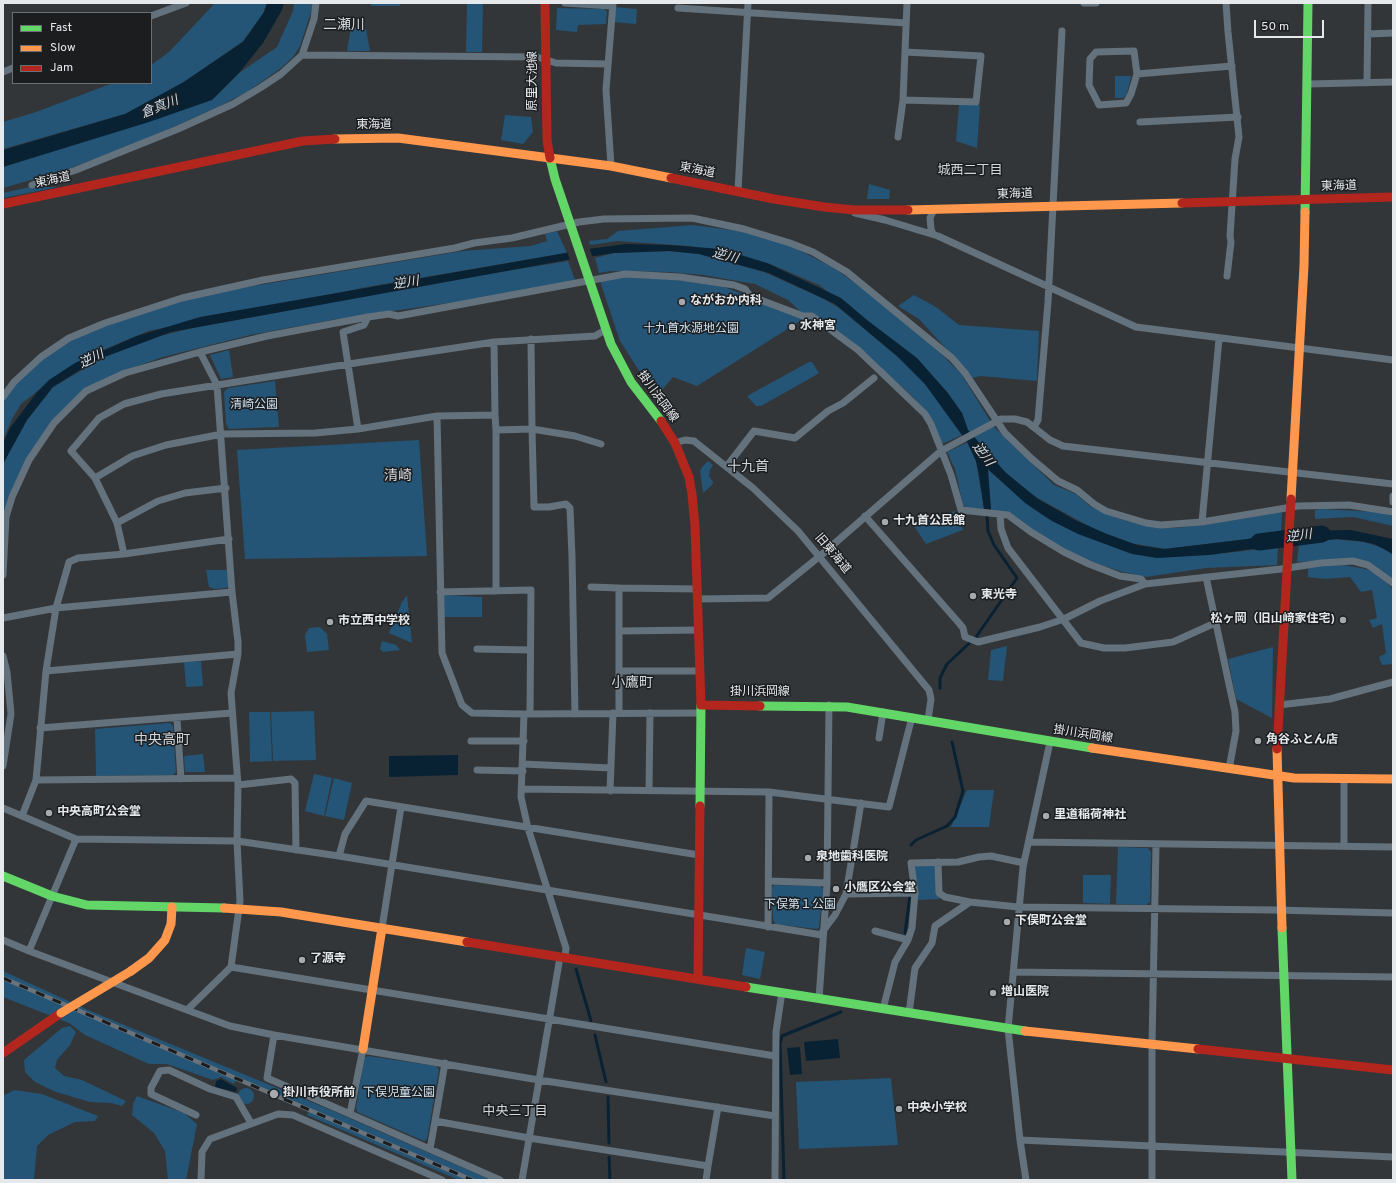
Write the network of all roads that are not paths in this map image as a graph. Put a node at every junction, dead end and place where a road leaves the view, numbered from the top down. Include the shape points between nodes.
1 (186, 3) edge
2 (316, 3) edge
3 (545, 3) edge
4 (565, 3) edge
5 (748, 3) edge
6 (907, 3) edge
7 (1084, 3) edge
8 (1092, 3) edge
9 (1096, 3) edge
10 (1226, 3) edge
11 (1308, 3) edge
12 (1368, 3) edge
13 (612, 4) edge
14 (678, 8) dead end
15 (747, 14) junction
16 (152, 16) edge
17 (906, 23) junction
18 (1062, 31) dead end
19 (1393, 33) edge
20 (1368, 34) junction
21 (905, 52) junction
22 (302, 55) junction
23 (546, 60) junction
24 (607, 64) junction
25 (1232, 66) junction
26 (1137, 74) junction
27 (1393, 82) edge
28 (1367, 83) junction
29 (1308, 84) junction
30 (903, 100) junction
31 (1238, 117) junction
32 (1140, 122) dead end
33 (898, 137) dead end
34 (550, 158) junction
35 (611, 166) junction
36 (32, 185) dead end
37 (738, 191) junction
38 (1393, 197) edge
39 (1306, 200) junction
40 (1232, 201) junction
41 (3, 204) edge
42 (1053, 205) junction
43 (824, 208) junction
44 (934, 209) junction
45 (570, 226) junction
46 (933, 234) junction
47 (1227, 276) dead end
48 (588, 279) junction
49 (1048, 286) junction
50 (368, 317) junction
51 (605, 330) junction
52 (1220, 338) junction
53 (530, 339) junction
54 (494, 342) junction
55 (1300, 349) junction
56 (200, 352) junction
57 (1393, 360) edge
58 (349, 364) junction
59 (874, 378) dead end
60 (217, 385) junction
61 (3, 397) edge
62 (495, 415) junction
63 (437, 416) junction
64 (995, 422) junction
65 (1034, 427) junction
66 (358, 429) junction
67 (532, 429) junction
68 (496, 430) junction
69 (222, 434) junction
70 (675, 443) junction
71 (601, 444) dead end
72 (942, 450) junction
73 (1207, 463) junction
74 (727, 466) junction
75 (1293, 472) junction
76 (95, 478) junction
77 (1393, 484) edge
78 (226, 488) junction
79 (1393, 496) edge
80 (1393, 502) edge
81 (1291, 508) junction
82 (1393, 512) edge
83 (996, 514) junction
84 (865, 516) junction
85 (1202, 522) junction
86 (117, 523) junction
87 (229, 539) junction
88 (124, 554) junction
89 (820, 556) junction
90 (1288, 567) junction
91 (3, 575) edge
92 (1206, 577) junction
93 (1393, 583) edge
94 (1145, 584) junction
95 (591, 587) dead end
96 (619, 588) junction
97 (698, 589) junction
98 (496, 591) junction
99 (232, 592) junction
100 (440, 592) junction
101 (698, 599) junction
102 (56, 608) junction
103 (3, 618) edge
104 (1064, 619) junction
105 (1215, 623) junction
106 (699, 630) junction
107 (619, 631) junction
108 (477, 649) dead end
109 (530, 650) junction
110 (238, 654) junction
111 (3, 656) edge
112 (46, 671) junction
113 (619, 671) junction
114 (700, 671) junction
115 (1393, 682) edge
116 (1279, 705) junction
117 (829, 706) junction
118 (701, 709) junction
119 (882, 712) junction
120 (616, 713) junction
121 (650, 713) junction
122 (232, 714) junction
123 (527, 714) junction
124 (575, 714) junction
125 (912, 717) junction
126 (177, 719) junction
127 (928, 720) junction
128 (40, 728) junction
129 (879, 738) dead end
130 (472, 741) dead end
131 (524, 741) junction
132 (1050, 742) junction
133 (3, 766) edge
134 (523, 767) junction
135 (611, 768) junction
136 (1229, 769) junction
137 (477, 770) dead end
138 (1276, 776) junction
139 (1393, 779) edge
140 (36, 780) junction
141 (181, 780) junction
142 (1344, 780) junction
143 (237, 781) junction
144 (522, 789) junction
145 (700, 790) junction
146 (610, 791) junction
147 (649, 791) junction
148 (769, 792) junction
149 (828, 798) junction
150 (861, 803) junction
151 (3, 808) edge
152 (401, 808) junction
153 (22, 816) junction
154 (528, 828) junction
155 (76, 839) junction
156 (237, 841) junction
157 (1029, 842) junction
158 (1156, 845) junction
159 (1279, 846) junction
160 (1344, 846) junction
161 (1393, 847) edge
162 (296, 850) junction
163 (699, 855) junction
164 (339, 856) junction
165 (938, 862) junction
166 (1024, 863) junction
167 (392, 865) junction
168 (3, 876) edge
169 (769, 881) junction
170 (827, 883) junction
171 (549, 892) junction
172 (915, 893) junction
173 (846, 894) junction
174 (52, 896) junction
175 (970, 902) junction
176 (172, 907) junction
177 (1018, 907) junction
178 (239, 908) junction
179 (1154, 909) junction
180 (1282, 910) junction
181 (1393, 913) edge
182 (698, 916) junction
183 (768, 927) junction
184 (382, 928) junction
185 (875, 931) dead end
186 (823, 933) junction
187 (3, 940) edge
188 (908, 940) junction
189 (30, 952) junction
190 (562, 957) junction
191 (231, 968) junction
192 (1013, 972) junction
193 (1284, 974) junction
194 (1154, 975) junction
195 (1393, 976) edge
196 (698, 978) junction
197 (372, 991) junction
198 (782, 992) junction
199 (819, 999) junction
200 (883, 1009) junction
201 (186, 1010) junction
202 (909, 1013) junction
203 (548, 1019) junction
204 (1008, 1029) junction
205 (274, 1035) junction
206 (1152, 1045) junction
207 (363, 1049) junction
208 (3, 1053) edge
209 (775, 1056) junction
210 (1288, 1058) junction
211 (445, 1063) junction
212 (1393, 1070) edge
213 (539, 1080) junction
214 (718, 1108) junction
215 (350, 1114) junction
216 (196, 1115) dead end
217 (775, 1116) junction
218 (435, 1121) junction
219 (251, 1124) junction
220 (529, 1138) junction
221 (1020, 1140) junction
222 (1153, 1147) junction
223 (430, 1149) junction
224 (1292, 1152) junction
225 (1393, 1157) edge
226 (708, 1166) junction
227 (200, 1180) edge
228 (442, 1180) edge
229 (500, 1180) edge
230 (522, 1180) edge
231 (706, 1180) edge
232 (775, 1180) edge
233 (1026, 1180) edge
234 (1152, 1180) edge
235 (1292, 1180) edge

1 - 16 street
2 - 22 street via 314,20
3 - 23 street, 原里大池線
4 - 13 street
5 - 15 street
6 - 17 street
7 - 8 street
8 - 9 street
10 - 25 street
11 - 29 street
12 - 20 street
13 - 24 street
14 - 15 street
15 - 17 street
15 - 37 street
17 - 21 street
18 - 42 street
19 - 20 street
20 - 28 street
21 - 30 street
21 - 30 street via 981,56 976,102
22 - 23 street via 537,57
22 - 36 street via 281,74 226,107 178,129
23 - 24 street via 556,63
23 - 34 street, 原里大池線 via 547,140
24 - 35 street via 606,90
25 - 26 street
25 - 31 street
26 - 26 street via 1134,51 1096,52 1090,59 1089,85 1099,105 1126,103
27 - 28 street
28 - 29 street
29 - 39 street
30 - 33 street
31 - 32 street
31 - 40 street via 1239,137
34 - 35 street, 東海道
34 - 41 street, 東海道 via 398,138 321,139
34 - 45 street, 掛川浜岡線
35 - 37 street, 東海道
37 - 43 street, 東海道
38 - 39 street, 東海道
39 - 40 street, 東海道
39 - 55 street
40 - 42 street, 東海道
40 - 47 street
42 - 44 street, 東海道
42 - 49 street
43 - 44 street, 東海道 via 890,211
43 - 46 street via 885,220
44 - 46 street via 930,218
45 - 48 street, 掛川浜岡線
45 - 61 street via 263,280 182,298 105,322 69,338 41,357 14,382
45 - 64 street via 604,219 692,218 744,229 813,252 847,272 952,358 965,373
46 - 49 street
48 - 50 street via 398,316 389,314
48 - 51 street, 掛川浜岡線
48 - 72 street via 625,274 711,280 745,289 750,296 803,316 812,316 858,350 918,406 931,424
49 - 52 street via 1136,327
49 - 65 street via 1038,420
50 - 56 street
50 - 58 street via 364,325 343,332
51 - 53 street via 595,336
51 - 70 street, 掛川浜岡線 via 630,382 655,412
52 - 55 street
52 - 73 street
53 - 54 street
53 - 67 street
54 - 58 street
54 - 62 street
55 - 57 street
55 - 75 street
56 - 60 street
56 - 91 street via 125,373 86,391 54,423 29,460 12,497 6,518
58 - 60 street
58 - 66 street
59 - 74 street via 795,438 754,431
60 - 69 street
60 - 76 street via 160,394 124,404 98,418 71,451
62 - 63 street
62 - 68 street
63 - 66 street
63 - 100 street
64 - 65 street via 1007,418 1022,420
64 - 72 street
64 - 85 street via 1058,481 1077,490 1106,511 1161,525
65 - 73 street via 1050,440 1063,446
66 - 69 street via 315,433
67 - 68 street
67 - 71 street via 575,436
67 - 124 street via 534,507 566,504 570,508
68 - 98 street
69 - 76 street via 166,445 132,456
69 - 78 street
70 - 74 street, 旧東海道 via 694,441
70 - 97 street, 掛川浜岡線 via 692,494
72 - 83 street via 961,510
72 - 84 street
73 - 75 street
73 - 85 street
74 - 89 street, 旧東海道 via 776,508
75 - 77 street
75 - 81 street
76 - 86 street
78 - 86 street via 185,493 158,501
78 - 87 street
79 - 80 street
81 - 82 street via 1349,505
81 - 85 street
81 - 90 street
83 - 94 street via 1008,515 1064,552 1114,574 1141,579
83 - 104 street via 1008,548
84 - 89 street
84 - 104 street via 959,623 965,637 978,642
86 - 88 street
87 - 88 street
87 - 99 street
88 - 102 street via 78,558 69,562
89 - 101 street via 768,598
89 - 127 street, 旧東海道 via 929,690 931,699
90 - 92 street
90 - 93 street via 1354,561 1368,564
90 - 116 street
92 - 94 street
92 - 105 street
94 - 104 street via 1100,601
95 - 96 street
96 - 97 street
96 - 107 street
97 - 101 street, 掛川浜岡線
98 - 100 street
98 - 109 street via 531,590
99 - 102 street
99 - 110 street
100 - 123 street via 442,653 462,705 472,713
101 - 106 street, 掛川浜岡線
102 - 103 street
102 - 112 street
104 - 105 street via 1081,643 1104,648 1173,642
105 - 136 street via 1235,712 1236,731
106 - 107 street
106 - 114 street, 掛川浜岡線
107 - 113 street
108 - 109 street
109 - 123 street
110 - 112 street
110 - 122 street via 231,693
111 - 133 street via 11,714
112 - 128 street
113 - 114 street
113 - 120 street
114 - 118 street, 掛川浜岡線
115 - 116 street via 1330,699
116 - 138 street
117 - 118 street, 掛川浜岡線
117 - 119 street, 掛川浜岡線
117 - 149 street
118 - 121 street
118 - 145 street
119 - 125 street, 掛川浜岡線
119 - 129 street
120 - 121 street
120 - 124 street
120 - 135 street
121 - 147 street
122 - 126 street
122 - 143 street
123 - 124 street
123 - 131 street
125 - 127 street, 掛川浜岡線
125 - 150 street via 889,806
126 - 128 street
126 - 141 street
127 - 132 street, 掛川浜岡線
128 - 140 street
130 - 131 street
131 - 134 street
132 - 136 street, 掛川浜岡線
132 - 157 street
134 - 135 street
134 - 137 street
134 - 144 street
135 - 146 street
136 - 138 street, 掛川浜岡線
138 - 142 street, 掛川浜岡線
138 - 159 street
139 - 142 street, 掛川浜岡線
140 - 141 street
140 - 153 street
141 - 143 street
142 - 160 street
143 - 156 street
143 - 162 street via 291,778 295,782
144 - 146 street
144 - 154 street via 521,797
145 - 147 street
145 - 148 street
145 - 163 street
146 - 147 street
148 - 149 street
148 - 169 street
149 - 150 street
149 - 170 street
150 - 173 street
151 - 153 street
152 - 154 street
152 - 164 street via 366,801 345,834
152 - 167 street
153 - 155 street
154 - 163 street
154 - 171 street
155 - 156 street
155 - 174 street
156 - 162 street
156 - 178 street
157 - 158 street
157 - 166 street
158 - 159 street
158 - 179 street
159 - 160 street
159 - 180 street
160 - 161 street
162 - 164 street
163 - 182 street
164 - 167 street
165 - 166 street via 958,862 991,856
165 - 172 street via 911,863
165 - 175 street via 939,893 945,897
166 - 177 street
167 - 171 street
167 - 184 street
168 - 174 street
169 - 170 street
169 - 183 street
170 - 186 street
171 - 182 street
171 - 190 street via 566,948
172 - 173 street
172 - 188 street
173 - 186 street
174 - 176 street via 87,905
174 - 189 street
175 - 177 street
175 - 202 street via 935,926 932,943 915,968
176 - 178 street
176 - 208 street, bridge via 171,924 165,940 149,958
177 - 179 street
177 - 192 street
178 - 184 street
178 - 191 street
179 - 180 street
179 - 194 street
180 - 181 street
180 - 193 street
182 - 183 street
182 - 196 street
183 - 186 street
184 - 190 street
184 - 197 street
185 - 188 street
186 - 199 street
187 - 189 street
188 - 200 street via 895,962
189 - 201 street
190 - 196 street
190 - 203 street
191 - 197 street
191 - 201 street
192 - 194 street
192 - 204 street
193 - 194 street
193 - 195 street
193 - 210 street
194 - 206 street
196 - 198 street
197 - 203 street
197 - 207 street
198 - 199 street
198 - 209 street
199 - 200 street
200 - 202 street
201 - 205 street via 230,1026
202 - 204 street
203 - 209 street
203 - 213 street
204 - 206 street
204 - 221 street
205 - 207 street
205 - 215 street via 267,1078
206 - 210 street
206 - 222 street
207 - 211 street
207 - 215 street
209 - 217 street
210 - 212 street
210 - 224 street
211 - 213 street
211 - 218 street
213 - 214 street
213 - 220 street
214 - 217 street
214 - 226 street
215 - 223 street
216 - 219 street via 151,1094 151,1088 160,1071 169,1070 210,1089 236,1097
217 - 232 street
218 - 220 street
218 - 223 street
219 - 227 street via 210,1139 202,1152
219 - 228 street via 278,1114 293,1115
220 - 226 street
220 - 230 street
221 - 222 street
221 - 233 street
222 - 224 street
222 - 234 street
223 - 229 street
224 - 225 street
224 - 235 street
226 - 231 street

